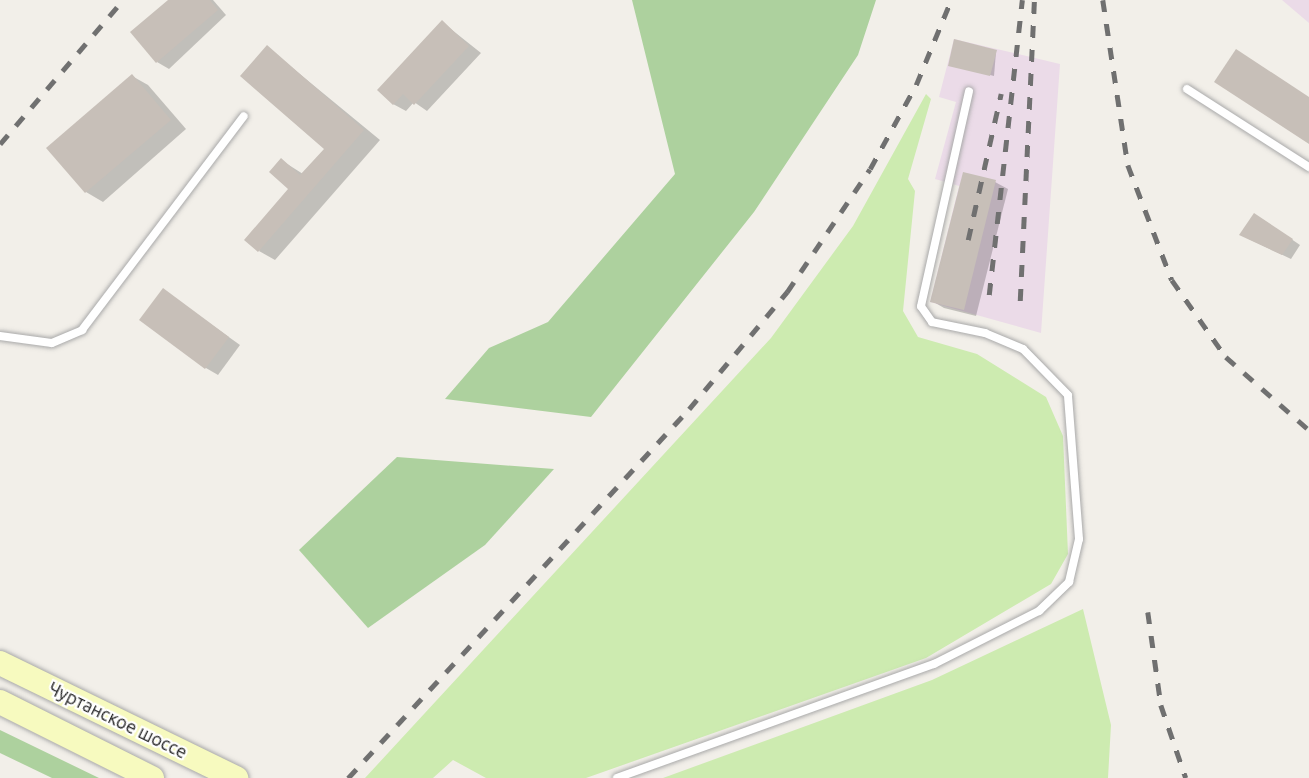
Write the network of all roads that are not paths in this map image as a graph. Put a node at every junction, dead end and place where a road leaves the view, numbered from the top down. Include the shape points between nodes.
1 (1187, 89) dead end
2 (969, 91) dead end
3 (244, 116) dead end
4 (1309, 167) edge
5 (0, 336) edge
6 (0, 663) edge
7 (0, 702) edge
8 (152, 778) edge
9 (236, 778) edge
10 (617, 778) edge

1 - 4 lane
2 - 10 lane via 921,306 932,322 985,333 1023,349 1068,395 1079,539 1069,582 1039,611 934,664
3 - 5 lane via 82,330 52,343
6 - 9 street, Чуртанское шоссе
7 - 8 street, Чуртанское шоссе

